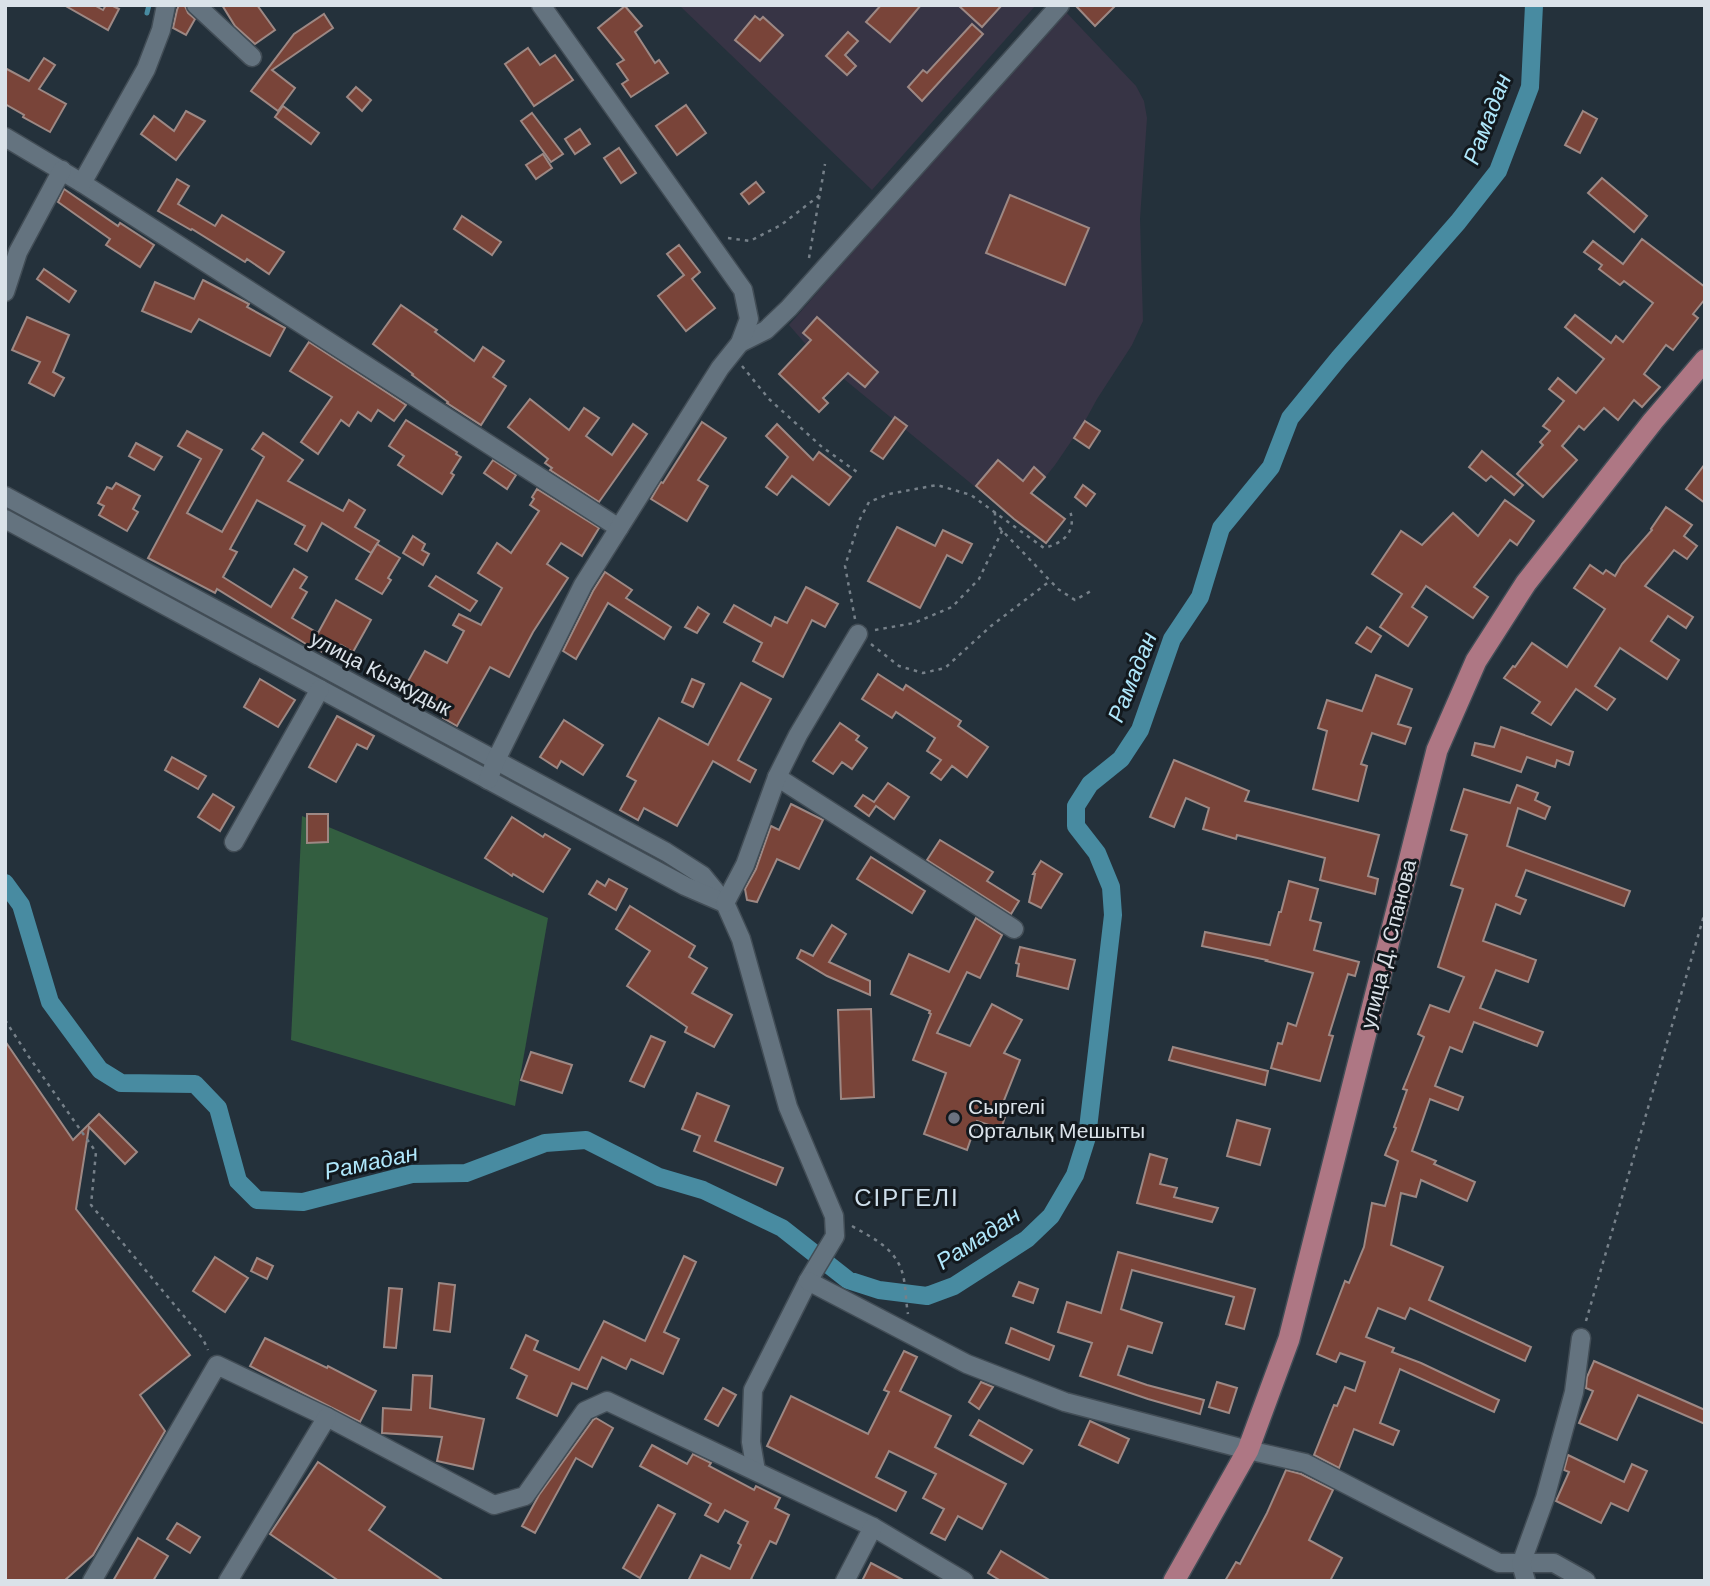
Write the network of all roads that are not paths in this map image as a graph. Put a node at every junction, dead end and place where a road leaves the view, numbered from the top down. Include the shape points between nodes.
1 (166, 5) edge
2 (196, 5) edge
3 (541, 5) edge
4 (1060, 5) edge
5 (251, 57) dead end
6 (5, 136) edge
7 (62, 170) junction
8 (82, 183) junction
9 (5, 292) edge
10 (740, 343) junction
11 (1705, 360) edge
12 (5, 496) edge
13 (5, 519) edge
14 (62, 527) junction
15 (619, 528) junction
16 (56, 546) junction
17 (858, 634) road end
18 (273, 640) junction
19 (263, 658) junction
20 (320, 689) junction
21 (496, 760) junction
22 (777, 777) junction
23 (488, 780) junction
24 (234, 842) dead end
25 (725, 903) junction
26 (1014, 929) dead end
27 (808, 1281) junction
28 (1581, 1338) road end
29 (327, 1417) junction
30 (1248, 1450) junction
31 (756, 1471) junction
32 (873, 1527) junction
33 (1523, 1572) edge
34 (92, 1581) edge
35 (228, 1581) edge
36 (845, 1581) edge
37 (964, 1581) edge
38 (1174, 1581) edge
39 (1586, 1581) edge

1 - 8 street via 146,69
2 - 5 street
3 - 10 street via 743,290 749,318
4 - 10 street via 804,292 766,330
6 - 7 street
7 - 8 street
7 - 9 street via 18,252
8 - 15 street
10 - 15 street
11 - 30 main road, улица Д. Спанова via 1526,583 1476,661 1437,750 1289,1339
12 - 14 street, улица Кызкудык
13 - 16 street
14 - 16 street
14 - 18 street, улица Кызкудык
15 - 21 street via 583,586
16 - 19 street
17 - 22 street
18 - 19 street
18 - 21 street, улица Кызкудык
19 - 20 street
20 - 23 street
20 - 24 street
21 - 23 street
21 - 25 street, улица Кызкудык via 666,852 702,875
22 - 25 street
22 - 26 street
23 - 25 street
25 - 27 street, улица Кызкудык via 741,939 788,1107 834,1216 835,1236
27 - 30 street via 967,1363 1065,1402
27 - 31 street via 753,1391 751,1442
28 - 33 street via 1574,1392
29 - 31 street via 494,1505 525,1496 584,1411 607,1401
29 - 34 street via 217,1364
29 - 35 street
30 - 33 street via 1305,1463
30 - 38 main road, улица Д. Спанова
31 - 32 street
32 - 36 street
32 - 37 street
33 - 39 street via 1554,1563

